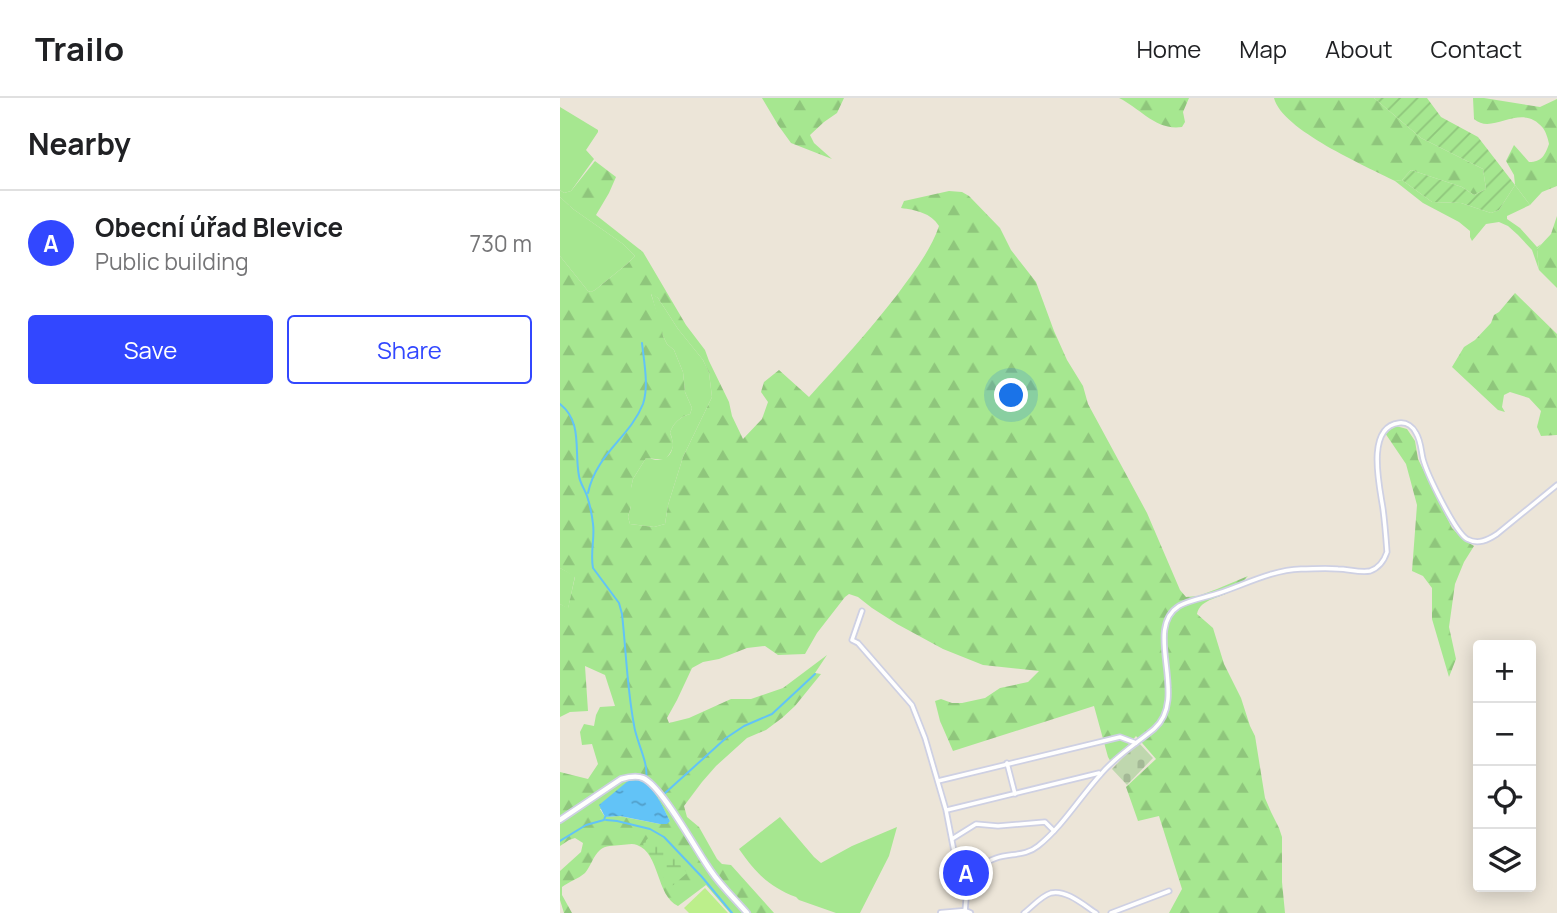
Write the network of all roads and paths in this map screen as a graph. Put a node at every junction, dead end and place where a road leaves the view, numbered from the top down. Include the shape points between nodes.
1 (1557, 485) edge
2 (862, 611) dead end
3 (1136, 743) junction
4 (1007, 763) junction
5 (1101, 773) junction
6 (938, 781) junction
7 (1015, 794) junction
8 (946, 810) junction
9 (560, 820) edge
10 (1054, 831) junction
11 (952, 839) junction
12 (967, 890) junction
13 (1169, 891) dead end
14 (967, 912) edge
15 (747, 913) edge
16 (941, 913) edge
17 (1024, 913) edge
18 (1096, 913) edge
19 (1111, 913) edge

1 - 3 street via 1497,534 1486,541 1473,541 1459,531 1440,496 1415,431 1405,424 1390,427 1381,436 1377,459 1387,552 1384,560 1369,571 1297,569 1260,577 1179,606 1164,629 1169,704 1163,721
2 - 6 street via 852,640 912,705
3 - 4 street via 1120,737
3 - 5 street
4 - 6 street
4 - 7 street
5 - 7 street
5 - 10 street
6 - 8 street
7 - 8 street
8 - 11 street
9 - 15 street via 621,779 642,777 664,799 711,873
10 - 11 street via 1045,821 976,824
10 - 12 street via 1034,849 1000,855 982,866 968,881
11 - 12 street via 958,872
12 - 14 street
13 - 19 street
14 - 16 street
17 - 18 street via 1052,892 1065,894

